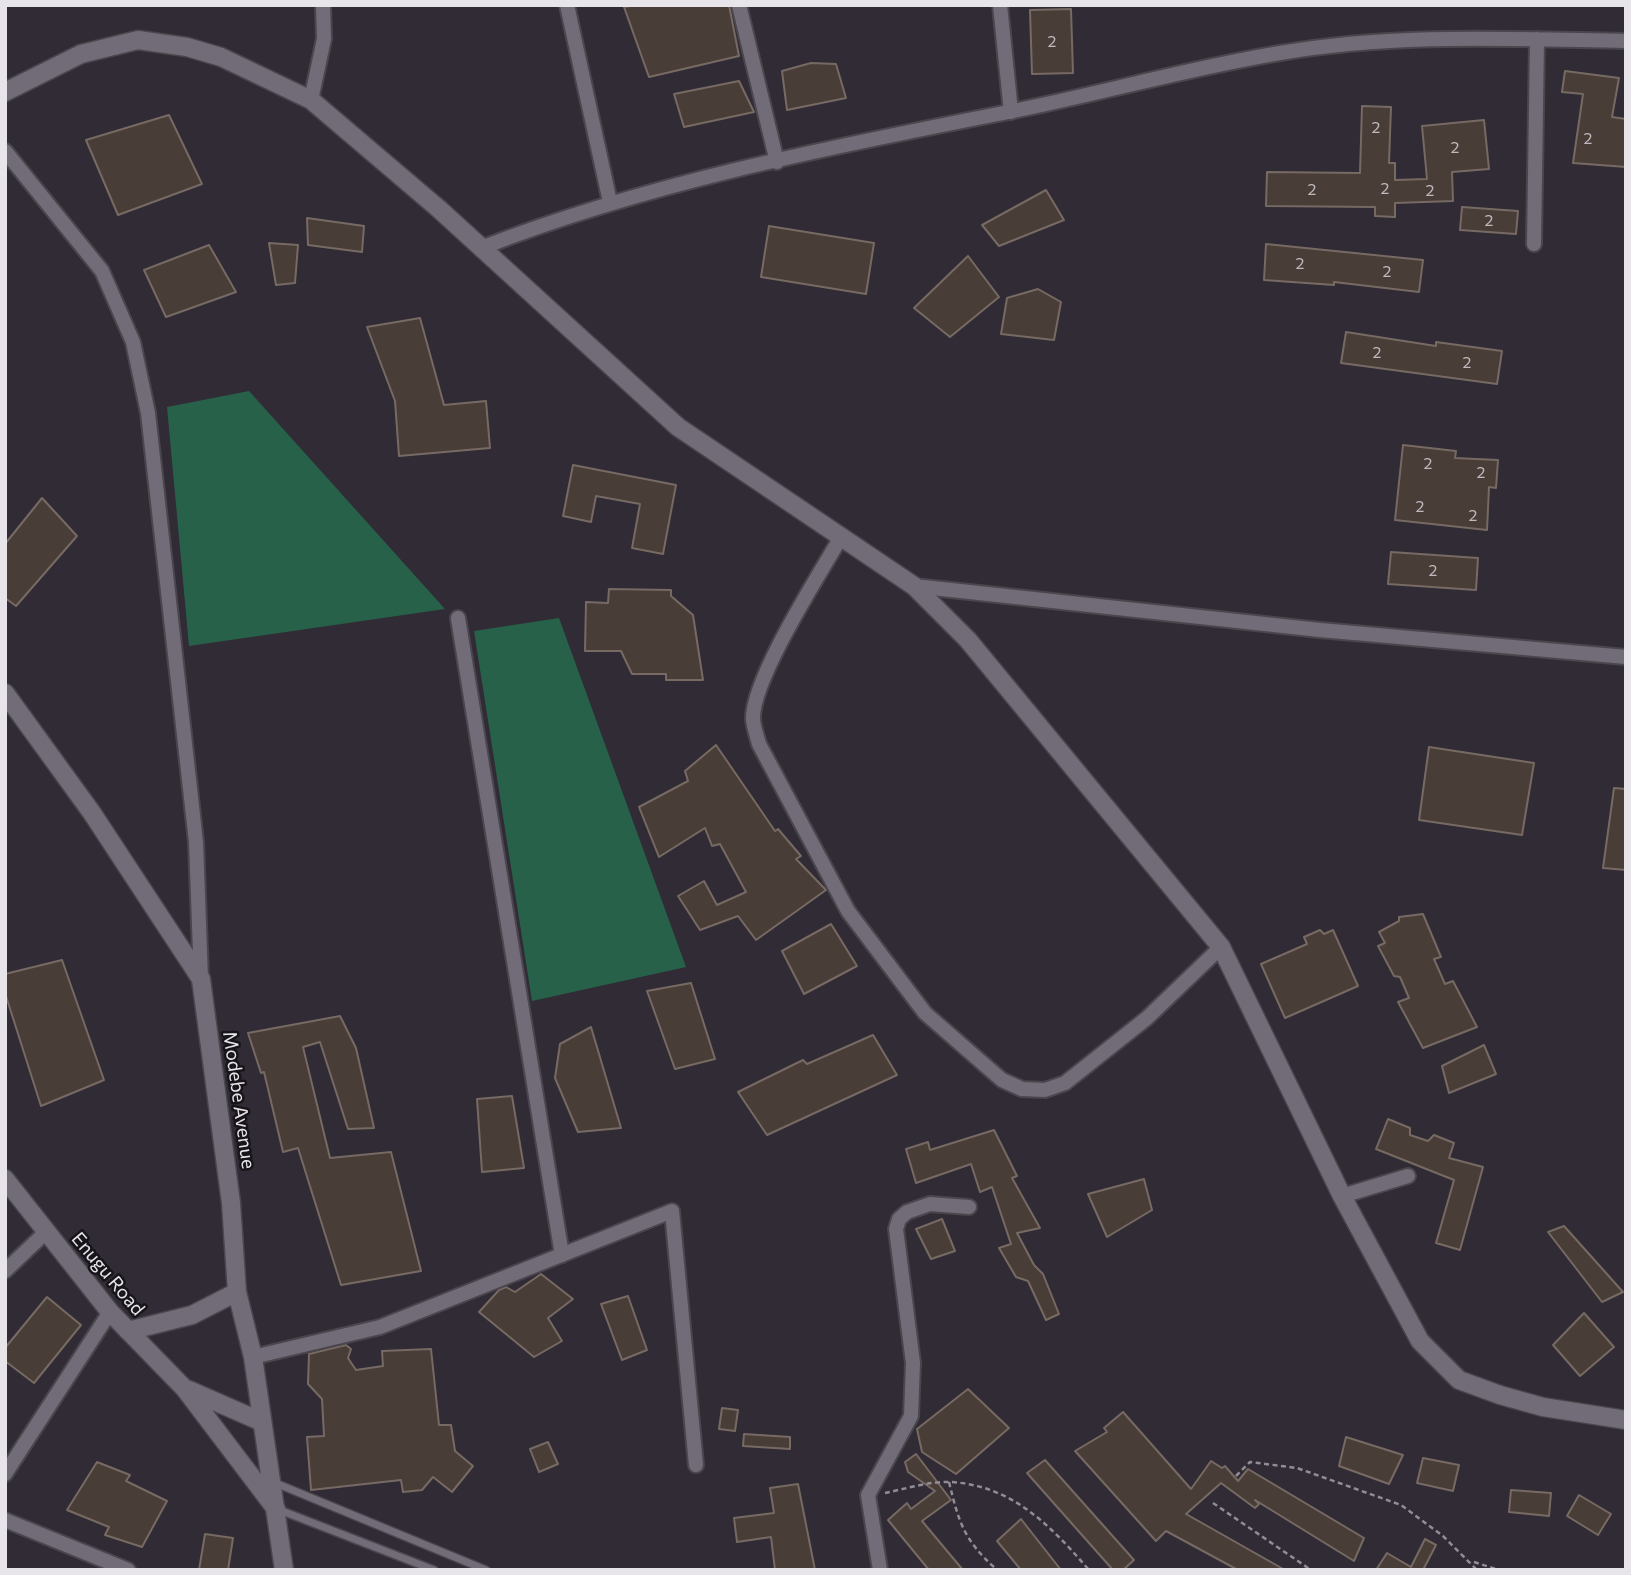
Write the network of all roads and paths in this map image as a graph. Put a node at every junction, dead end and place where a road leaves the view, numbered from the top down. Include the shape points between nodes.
1 (323, 5) edge
2 (567, 5) edge
3 (739, 5) edge
4 (1000, 5) edge
5 (1537, 39) junction
6 (1626, 41) edge
7 (5, 92) edge
8 (311, 100) junction
9 (1011, 112) junction
10 (5, 151) edge
11 (777, 162) junction
12 (610, 202) junction
13 (1534, 244) dead end
14 (481, 248) junction
15 (841, 537) junction
16 (914, 586) junction
17 (458, 618) dead end
18 (1626, 657) edge
19 (5, 693) edge
20 (1221, 947) junction
21 (201, 979) junction
22 (1408, 1176) dead end
23 (5, 1179) edge
24 (1342, 1196) junction
25 (969, 1208) dead end
26 (46, 1232) junction
27 (562, 1255) junction
28 (5, 1271) edge
29 (237, 1292) junction
30 (110, 1311) junction
31 (128, 1331) junction
32 (253, 1357) junction
33 (185, 1389) junction
34 (1626, 1420) edge
35 (262, 1422) junction
36 (696, 1465) dead end
37 (5, 1474) edge
38 (1236, 1476) dead end
39 (272, 1482) junction
40 (949, 1482) junction
41 (868, 1495) junction
42 (1213, 1503) dead end
43 (277, 1509) junction
44 (5, 1520) edge
45 (1471, 1561) junction
46 (996, 1569) edge
47 (128, 1570) edge
48 (285, 1570) edge
49 (433, 1570) edge
50 (486, 1570) edge
51 (880, 1570) edge
52 (1089, 1570) edge
53 (1311, 1570) edge
54 (1478, 1570) edge
55 (1499, 1570) edge

1 - 8 street via 324,39
2 - 12 street
3 - 11 street
4 - 9 street
5 - 6 street
5 - 9 street via 1425,37 1281,52
5 - 13 street
7 - 8 street via 81,54 138,40 221,57
8 - 14 street
9 - 11 street
10 - 21 street via 102,271 133,342 148,413 196,842
11 - 12 street
12 - 14 street
14 - 15 street via 678,427
15 - 16 street
15 - 20 street via 786,633 753,718 759,744 848,911 925,1013 1002,1080 1022,1089 1045,1090 1065,1083 1147,1018
16 - 18 street
16 - 20 street via 968,640
17 - 27 street
19 - 21 street, Modebe Avenue via 92,813
20 - 24 street
21 - 29 street, Modebe Avenue via 231,1203
22 - 24 street
23 - 26 street, Enugu Road
24 - 34 street via 1420,1342 1459,1380 1543,1407
25 - 41 street via 930,1204 899,1219 896,1240 913,1363 911,1416
26 - 28 street
26 - 30 street, Enugu Road
27 - 32 street via 380,1327
27 - 36 street via 672,1211
29 - 31 street via 192,1315
29 - 32 street, Modebe Avenue
30 - 31 street, Enugu Road
30 - 37 street
31 - 33 street, Enugu Road
32 - 35 street, Modebe Avenue
33 - 35 street
33 - 43 street, Enugu Road
35 - 39 street, Modebe Avenue
38 - 45 path via 1250,1462 1297,1468 1375,1494 1420,1518
39 - 43 street, Modebe Avenue
39 - 50 lane
40 - 41 path
40 - 46 path via 960,1527 973,1548
40 - 52 path via 1005,1494
41 - 51 street
42 - 53 path
43 - 48 street, Modebe Avenue
43 - 49 lane
44 - 47 street
45 - 54 path
45 - 55 path

